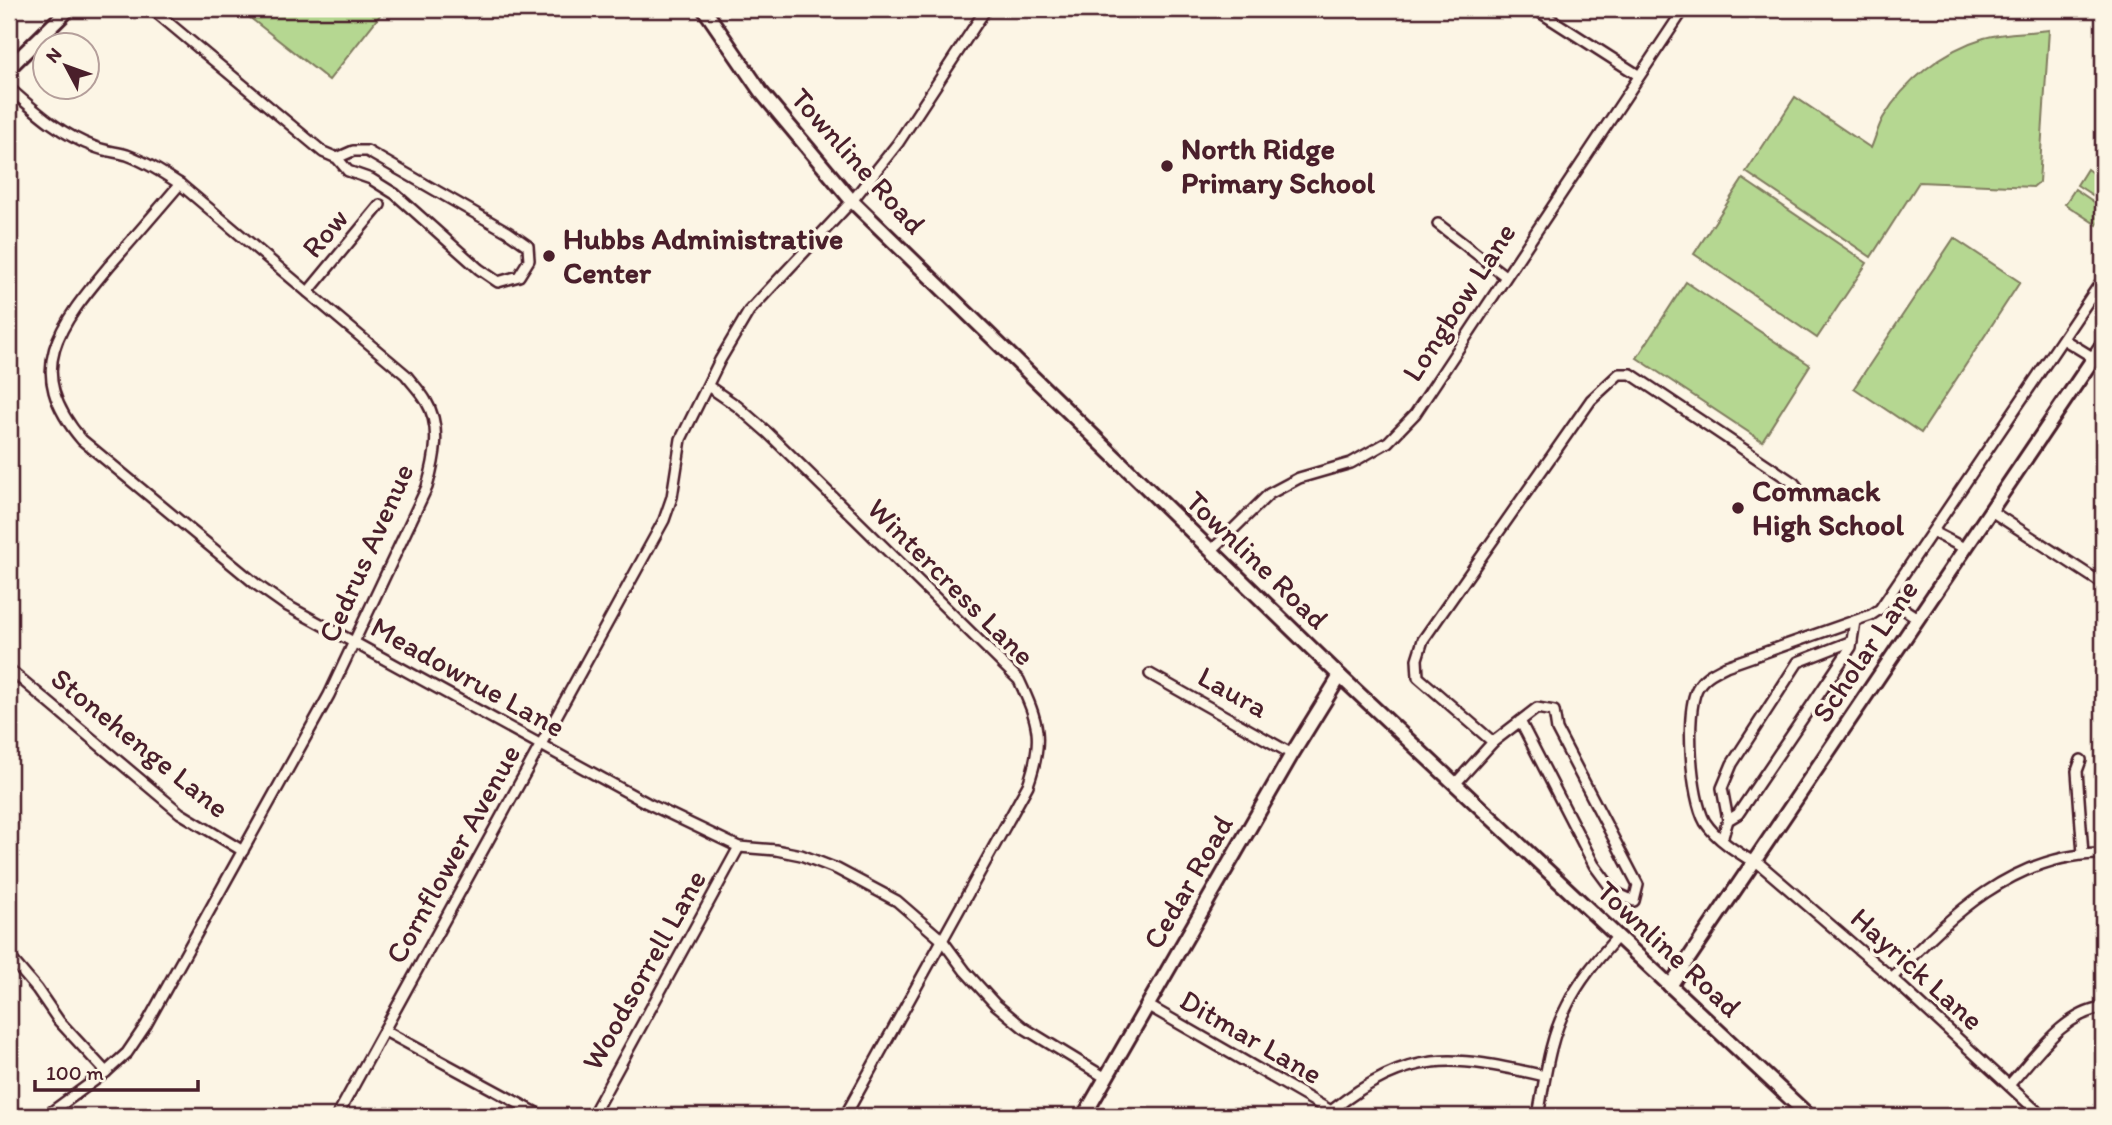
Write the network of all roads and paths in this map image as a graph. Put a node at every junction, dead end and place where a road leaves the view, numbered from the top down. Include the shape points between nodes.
1 (69, 9) edge
2 (152, 9) edge
3 (705, 9) edge
4 (986, 9) edge
5 (1535, 9) edge
6 (1684, 9) edge
7 (9, 68) edge
8 (1638, 75) junction
9 (9, 88) edge
10 (337, 158) junction
11 (180, 184) junction
12 (852, 201) junction
13 (380, 205) dead end
14 (1438, 224) dead end
15 (1505, 276) junction
16 (2103, 278) edge
17 (308, 292) junction
18 (2063, 339) junction
19 (2103, 344) edge
20 (2094, 358) junction
21 (708, 386) junction
22 (1798, 488) dead end
23 (1991, 511) junction
24 (1933, 532) junction
25 (1966, 549) junction
26 (1211, 551) junction
27 (2103, 584) edge
28 (1888, 599) junction
29 (1919, 619) junction
30 (1855, 621) junction
31 (1852, 641) junction
32 (354, 642) junction
33 (9, 669) edge
34 (1150, 674) dead end
35 (1340, 676) junction
36 (1520, 721) junction
37 (1493, 742) junction
38 (541, 745) junction
39 (1292, 754) junction
40 (2081, 760) dead end
41 (1455, 784) junction
42 (1728, 820) junction
43 (1722, 840) junction
44 (739, 847) junction
45 (243, 851) junction
46 (2083, 854) junction
47 (2103, 854) edge
48 (1755, 862) junction
49 (1618, 936) junction
50 (942, 940) junction
51 (9, 956) edge
52 (1892, 978) junction
53 (1670, 986) junction
54 (1147, 1005) junction
55 (2103, 1008) edge
56 (385, 1031) junction
57 (106, 1072) junction
58 (1545, 1076) junction
59 (1106, 1078) junction
60 (2009, 1086) junction
61 (1330, 1114) edge
62 (46, 1116) edge
63 (337, 1116) edge
64 (542, 1116) edge
65 (592, 1116) edge
66 (845, 1116) edge
67 (1084, 1116) edge
68 (1538, 1116) edge
69 (1809, 1116) edge
70 (2042, 1116) edge

1 - 7 main road
2 - 10 street via 323,152
3 - 12 main road, Townline Road via 761,92
4 - 12 street, Cornflower Avenue via 898,143
5 - 8 street
6 - 8 street, Longbow Lane
8 - 15 street, Longbow Lane
9 - 11 street, Cedrus Avenue via 69,135 156,168
10 - 10 street via 367,151 508,232 528,246 529,260 519,276 498,282 395,194 371,178 348,172
11 - 17 street, Cedrus Avenue
11 - 32 street, Meadowrue Lane via 77,304 60,332 51,379 57,401 82,440 257,585
12 - 21 street, Cornflower Avenue via 749,311
12 - 26 main road, Townline Road
13 - 17 street, Row
14 - 15 street
15 - 26 street, Longbow Lane via 1415,414 1388,442 1351,463 1299,478 1269,494
16 - 18 street
17 - 32 street, Cedrus Avenue via 405,375 427,402 435,429 435,458 427,486
18 - 20 street
18 - 24 street
19 - 20 main road, Scholar Lane
20 - 23 main road, Scholar Lane
21 - 38 street, Cornflower Avenue via 681,439 664,520
21 - 50 street, Wintercress Lane via 768,433 988,648 1019,680 1032,708 1038,759 1028,785
22 - 37 street via 1631,374 1619,373 1591,400 1423,640 1418,677
23 - 25 main road, Scholar Lane
23 - 27 street
24 - 25 street
24 - 28 street
25 - 29 main road, Scholar Lane
26 - 35 main road, Townline Road
28 - 29 street
28 - 30 street, Hayrick Lane via 1876,612
29 - 48 main road, Scholar Lane
30 - 31 street
30 - 43 street, Hayrick Lane via 1726,666 1706,677 1697,689 1690,740 1695,791 1704,820
31 - 42 street via 1738,814
31 - 42 street via 1798,662 1732,764 1722,788
32 - 38 street, Meadowrue Lane
32 - 45 street, Cedrus Avenue
33 - 45 street, Stonehenge Lane via 180,813
34 - 39 street, Laura
35 - 39 main road, Cedar Road
35 - 41 main road, Townline Road
36 - 36 street via 1537,708 1554,711 1557,730 1638,885 1633,901 1614,892 1594,865
36 - 37 street
37 - 41 street
38 - 44 street, Meadowrue Lane
38 - 56 street, Cornflower Avenue
39 - 54 main road, Cedar Road
40 - 46 street via 2077,771
41 - 49 main road, Townline Road
42 - 43 street
43 - 48 street, Hayrick Lane
44 - 50 street, Meadowrue Lane via 801,855 837,869 897,901
44 - 65 street, Woodsorrell Lane
45 - 57 street, Cedrus Avenue via 146,1026
46 - 47 street
46 - 52 street via 2043,864 1979,897 1928,939
48 - 52 street, Hayrick Lane
48 - 53 main road, Scholar Lane
49 - 53 main road, Townline Road
49 - 58 street via 1565,1008
50 - 59 street, Meadowrue Lane via 995,1004 1024,1028
50 - 66 street, Wintercress Lane
51 - 57 street
52 - 60 street, Hayrick Lane
53 - 69 main road, Townline Road
54 - 59 main road, Cedar Road
54 - 61 street, Ditmar Lane
55 - 60 street via 2071,1021
56 - 63 street, Cornflower Avenue
56 - 64 street
57 - 62 street, Cedrus Avenue
58 - 61 street via 1483,1062 1423,1063 1392,1071 1359,1089
58 - 68 street
59 - 67 main road, Cedar Road
60 - 70 street, Hayrick Lane

